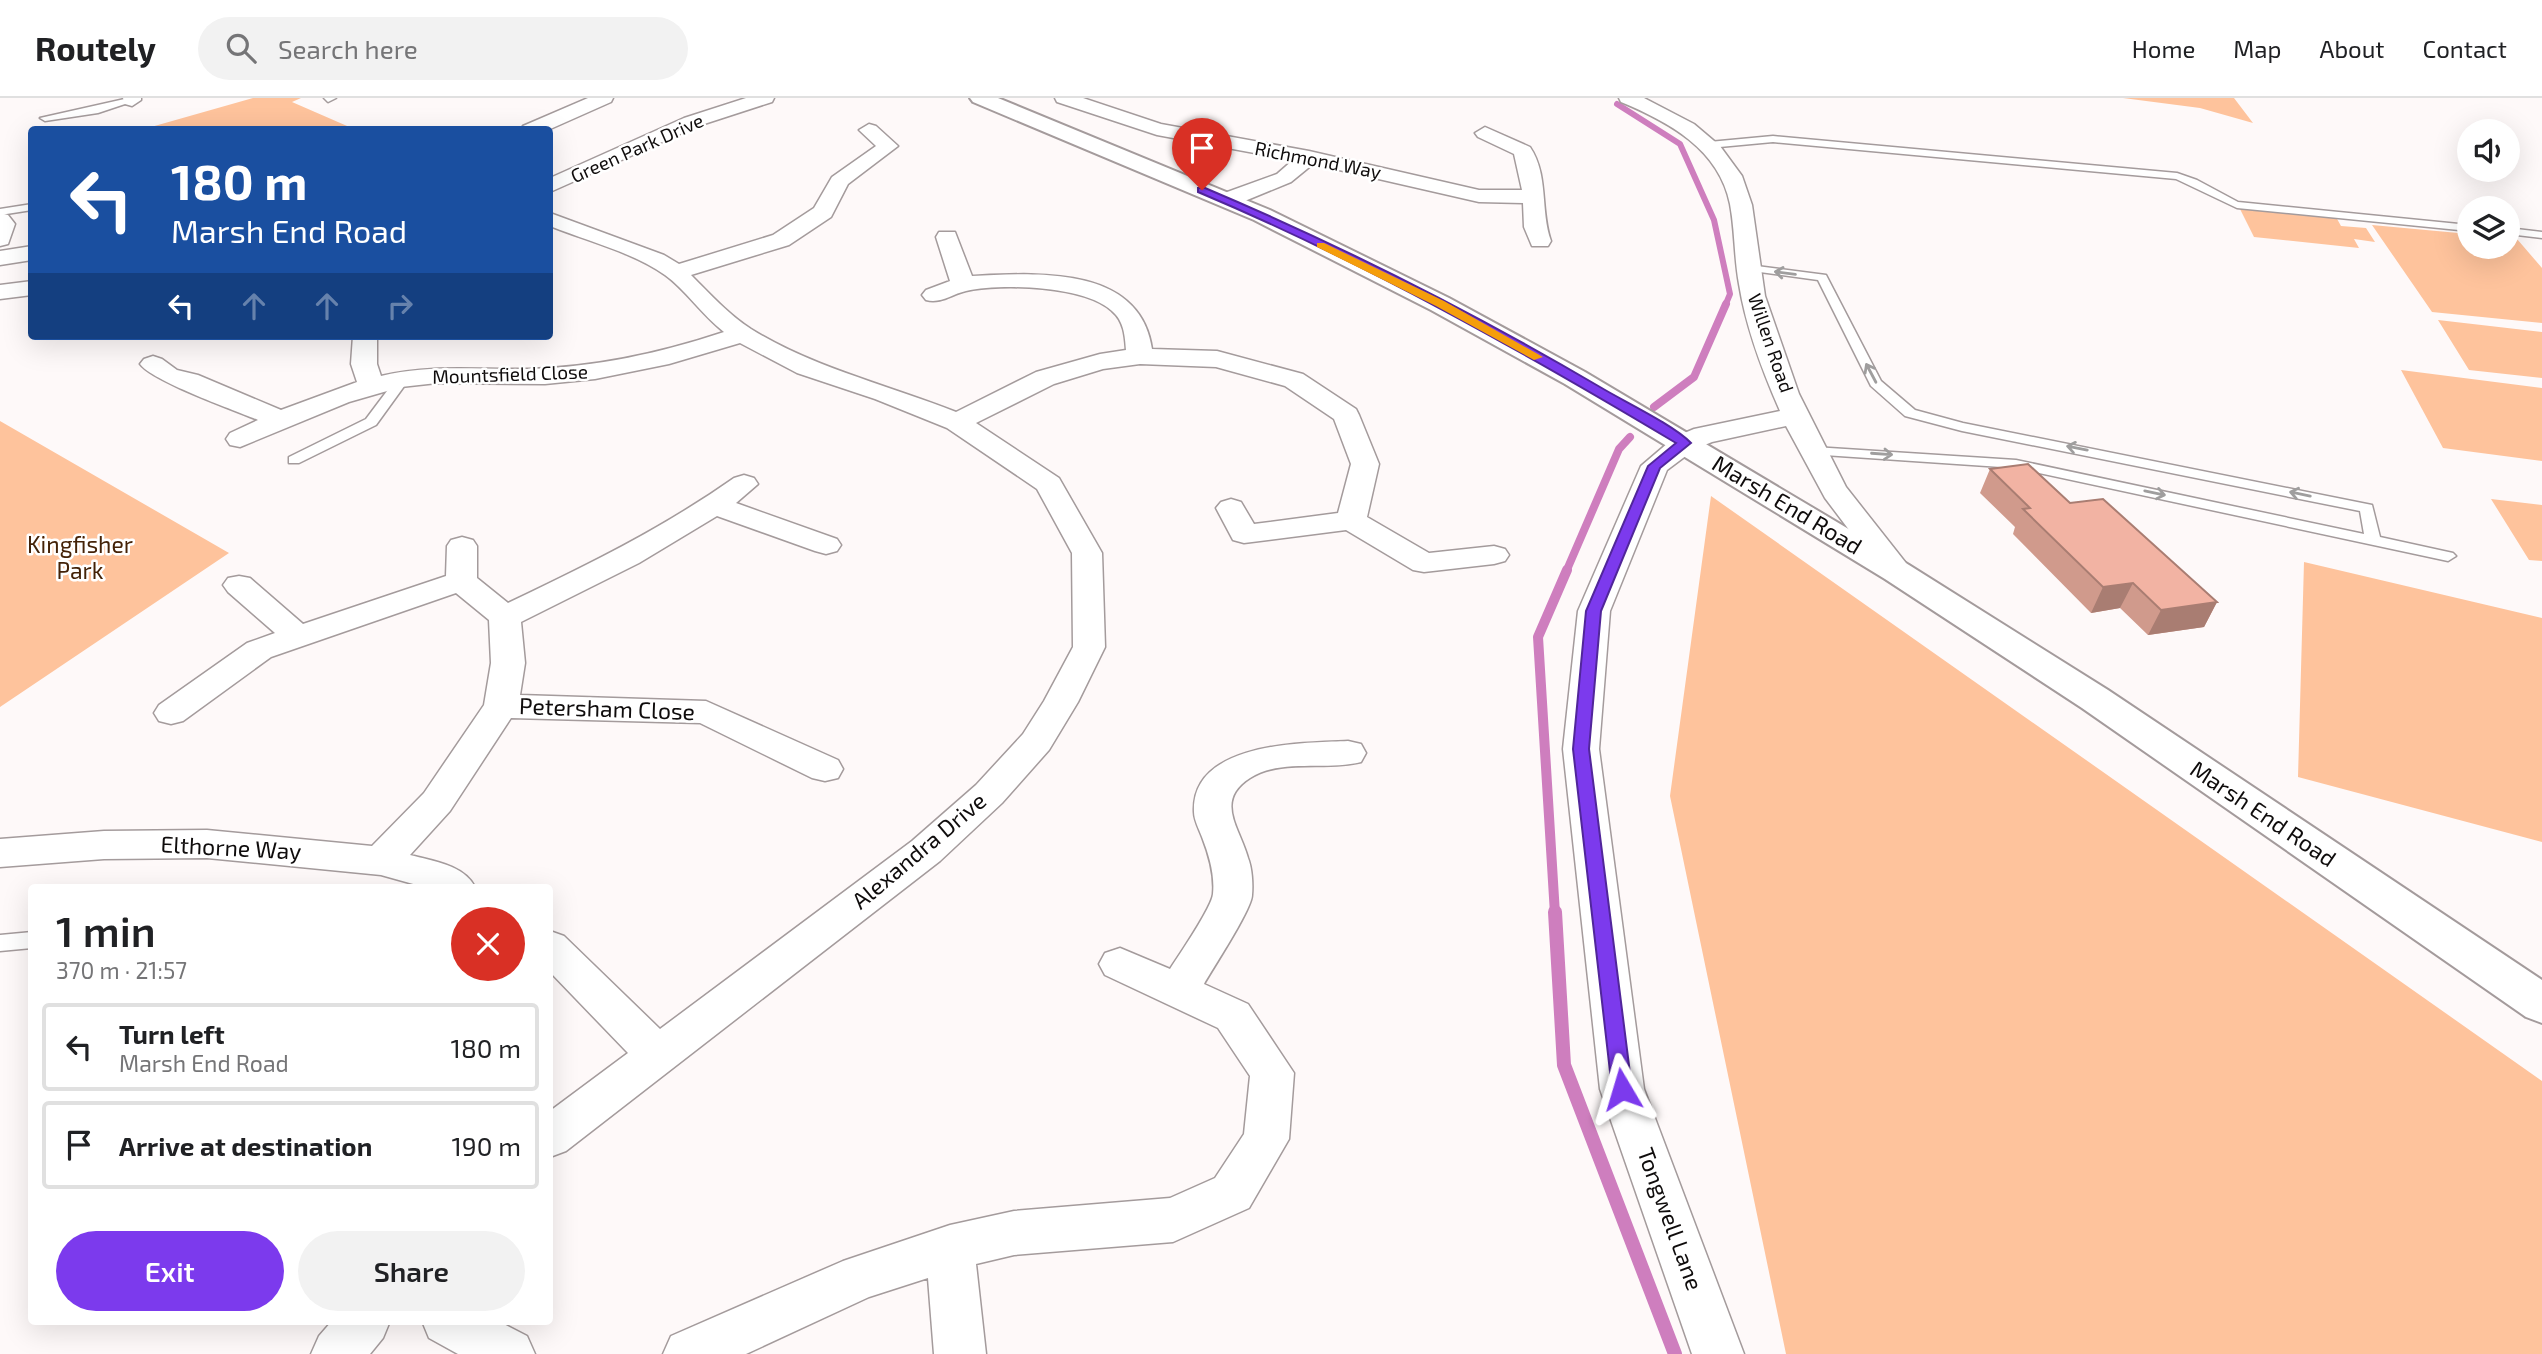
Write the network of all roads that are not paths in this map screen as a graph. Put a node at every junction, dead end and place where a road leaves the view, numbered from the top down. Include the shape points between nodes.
1 (604, 98) edge
2 (765, 98) edge
3 (980, 98) edge
4 (1064, 98) edge
5 (1628, 98) edge
6 (132, 99) edge
7 (45, 118) dead end
8 (539, 126) edge
9 (1505, 126) dead end
10 (869, 130) dead end
11 (1485, 133) junction
12 (1464, 140) dead end
13 (1709, 145) junction
14 (1309, 158) junction
15 (553, 185) edge
16 (1534, 197) junction
17 (1227, 200) junction
18 (28, 207) edge
19 (0, 212) edge
20 (0, 220) edge
21 (553, 220) edge
22 (2457, 227) edge
23 (2520, 232) edge
24 (2542, 235) edge
25 (947, 237) dead end
26 (0, 239) edge
27 (1540, 241) dead end
28 (28, 254) edge
29 (0, 258) edge
30 (1749, 268) junction
31 (676, 272) junction
32 (963, 284) junction
33 (28, 288) edge
34 (0, 292) edge
35 (934, 295) dead end
36 (742, 334) junction
37 (365, 340) edge
38 (1140, 356) junction
39 (153, 365) dead end
40 (404, 378) junction
41 (371, 385) junction
42 (1796, 416) junction
43 (281, 420) junction
44 (957, 422) junction
45 (240, 439) dead end
46 (1685, 443) junction
47 (1814, 451) junction
48 (294, 460) dead end
49 (744, 484) dead end
50 (715, 506) junction
51 (1230, 508) dead end
52 (1351, 520) junction
53 (2373, 539) junction
54 (826, 545) dead end
55 (462, 546) dead end
56 (1494, 555) dead end
57 (2448, 556) dead end
58 (1897, 572) junction
59 (461, 581) junction
60 (239, 585) dead end
61 (505, 617) junction
62 (297, 636) junction
63 (501, 706) junction
64 (172, 713) dead end
65 (1348, 753) dead end
66 (825, 769) dead end
67 (0, 853) edge
68 (381, 861) junction
69 (451, 884) edge
70 (28, 940) edge
71 (0, 943) edge
72 (553, 950) edge
73 (1120, 964) dead end
74 (1178, 992) junction
75 (2542, 1004) edge
76 (656, 1054) junction
77 (553, 1135) edge
78 (950, 1248) junction
79 (362, 1325) edge
80 (455, 1325) edge
81 (337, 1354) edge
82 (509, 1354) edge
83 (689, 1354) edge
84 (961, 1354) edge
85 (1718, 1354) edge

1 - 8 street
2 - 15 street, Green Park Drive via 691,122
3 - 17 street, Marsh End Road
4 - 14 street, Richmond Way via 1157,129
5 - 13 street, Willen Road
6 - 7 lane
9 - 11 street
10 - 31 street via 888,146 839,181 823,212 781,240
11 - 12 street
11 - 16 street via 1523,151
13 - 22 lane via 1773,139 2177,176 2237,205
13 - 30 street, Willen Road via 1732,176
14 - 16 street, Richmond Way via 1479,196
14 - 17 street via 1284,178
16 - 27 street
17 - 46 street, Marsh End Road via 1440,304
18 - 19 lane
20 - 26 street via 4,224
21 - 31 street, Alexandra Drive
23 - 24 lane
25 - 32 street
28 - 29 street
30 - 42 street, Willen Road via 1765,340
53 -> 30 lane via 2367,508 1910,413 1876,383 1822,277
31 - 36 street, Alexandra Drive via 713,312
32 - 35 street
32 - 38 street via 1022,281 1075,285 1115,300 1134,323
33 - 34 street
36 - 40 street, Mountsfield Close via 611,370
36 - 44 street, Alexandra Drive via 806,368
37 - 41 street via 363,364
38 - 44 street via 1045,378
38 - 52 street via 1217,359 1294,380 1346,415 1366,464
39 - 43 street
40 - 41 street, Mountsfield Close
40 - 48 lane via 371,422
41 - 43 street, Mountsfield Close
42 - 46 street, Tongwell Lane
42 - 47 street, Willen Road
43 - 45 street, Mountsfield Close
44 - 76 street, Alexandra Drive via 1049,484 1087,553 1089,647 1036,742 989,794 926,851
46 - 58 street, Marsh End Road
46 - 85 street, Tongwell Lane via 1655,466 1594,611 1581,749 1622,1089
47 -> 53 lane via 2016,464 2104,489
47 - 58 street, Willen Road via 1832,486
49 - 50 street
50 - 54 street
50 - 61 street via 643,550
51 - 52 street via 1244,534
52 - 56 street via 1424,563
53 - 57 lane
55 - 59 street
58 - 75 street, Marsh End Road via 2095,699
59 - 61 street
59 - 62 street
60 - 62 street
61 - 63 street, Petersham Close via 508,663
62 - 64 street via 259,650
63 - 66 street, Petersham Close via 706,712
63 - 68 street, Petersham Close via 437,802
65 - 74 street via 1227,759 1212,813 1230,860 1234,898
67 - 68 street, Elthorne Way via 207,844
68 - 69 street, Elthorne Way
70 - 71 lane
72 - 76 street
73 - 74 street
74 - 78 street via 1233,1016 1272,1073 1266,1139 1232,1193 1173,1220 1014,1233
76 - 77 street, Alexandra Drive
78 - 83 street via 860,1277
78 - 84 street
79 - 81 street
80 - 82 street

